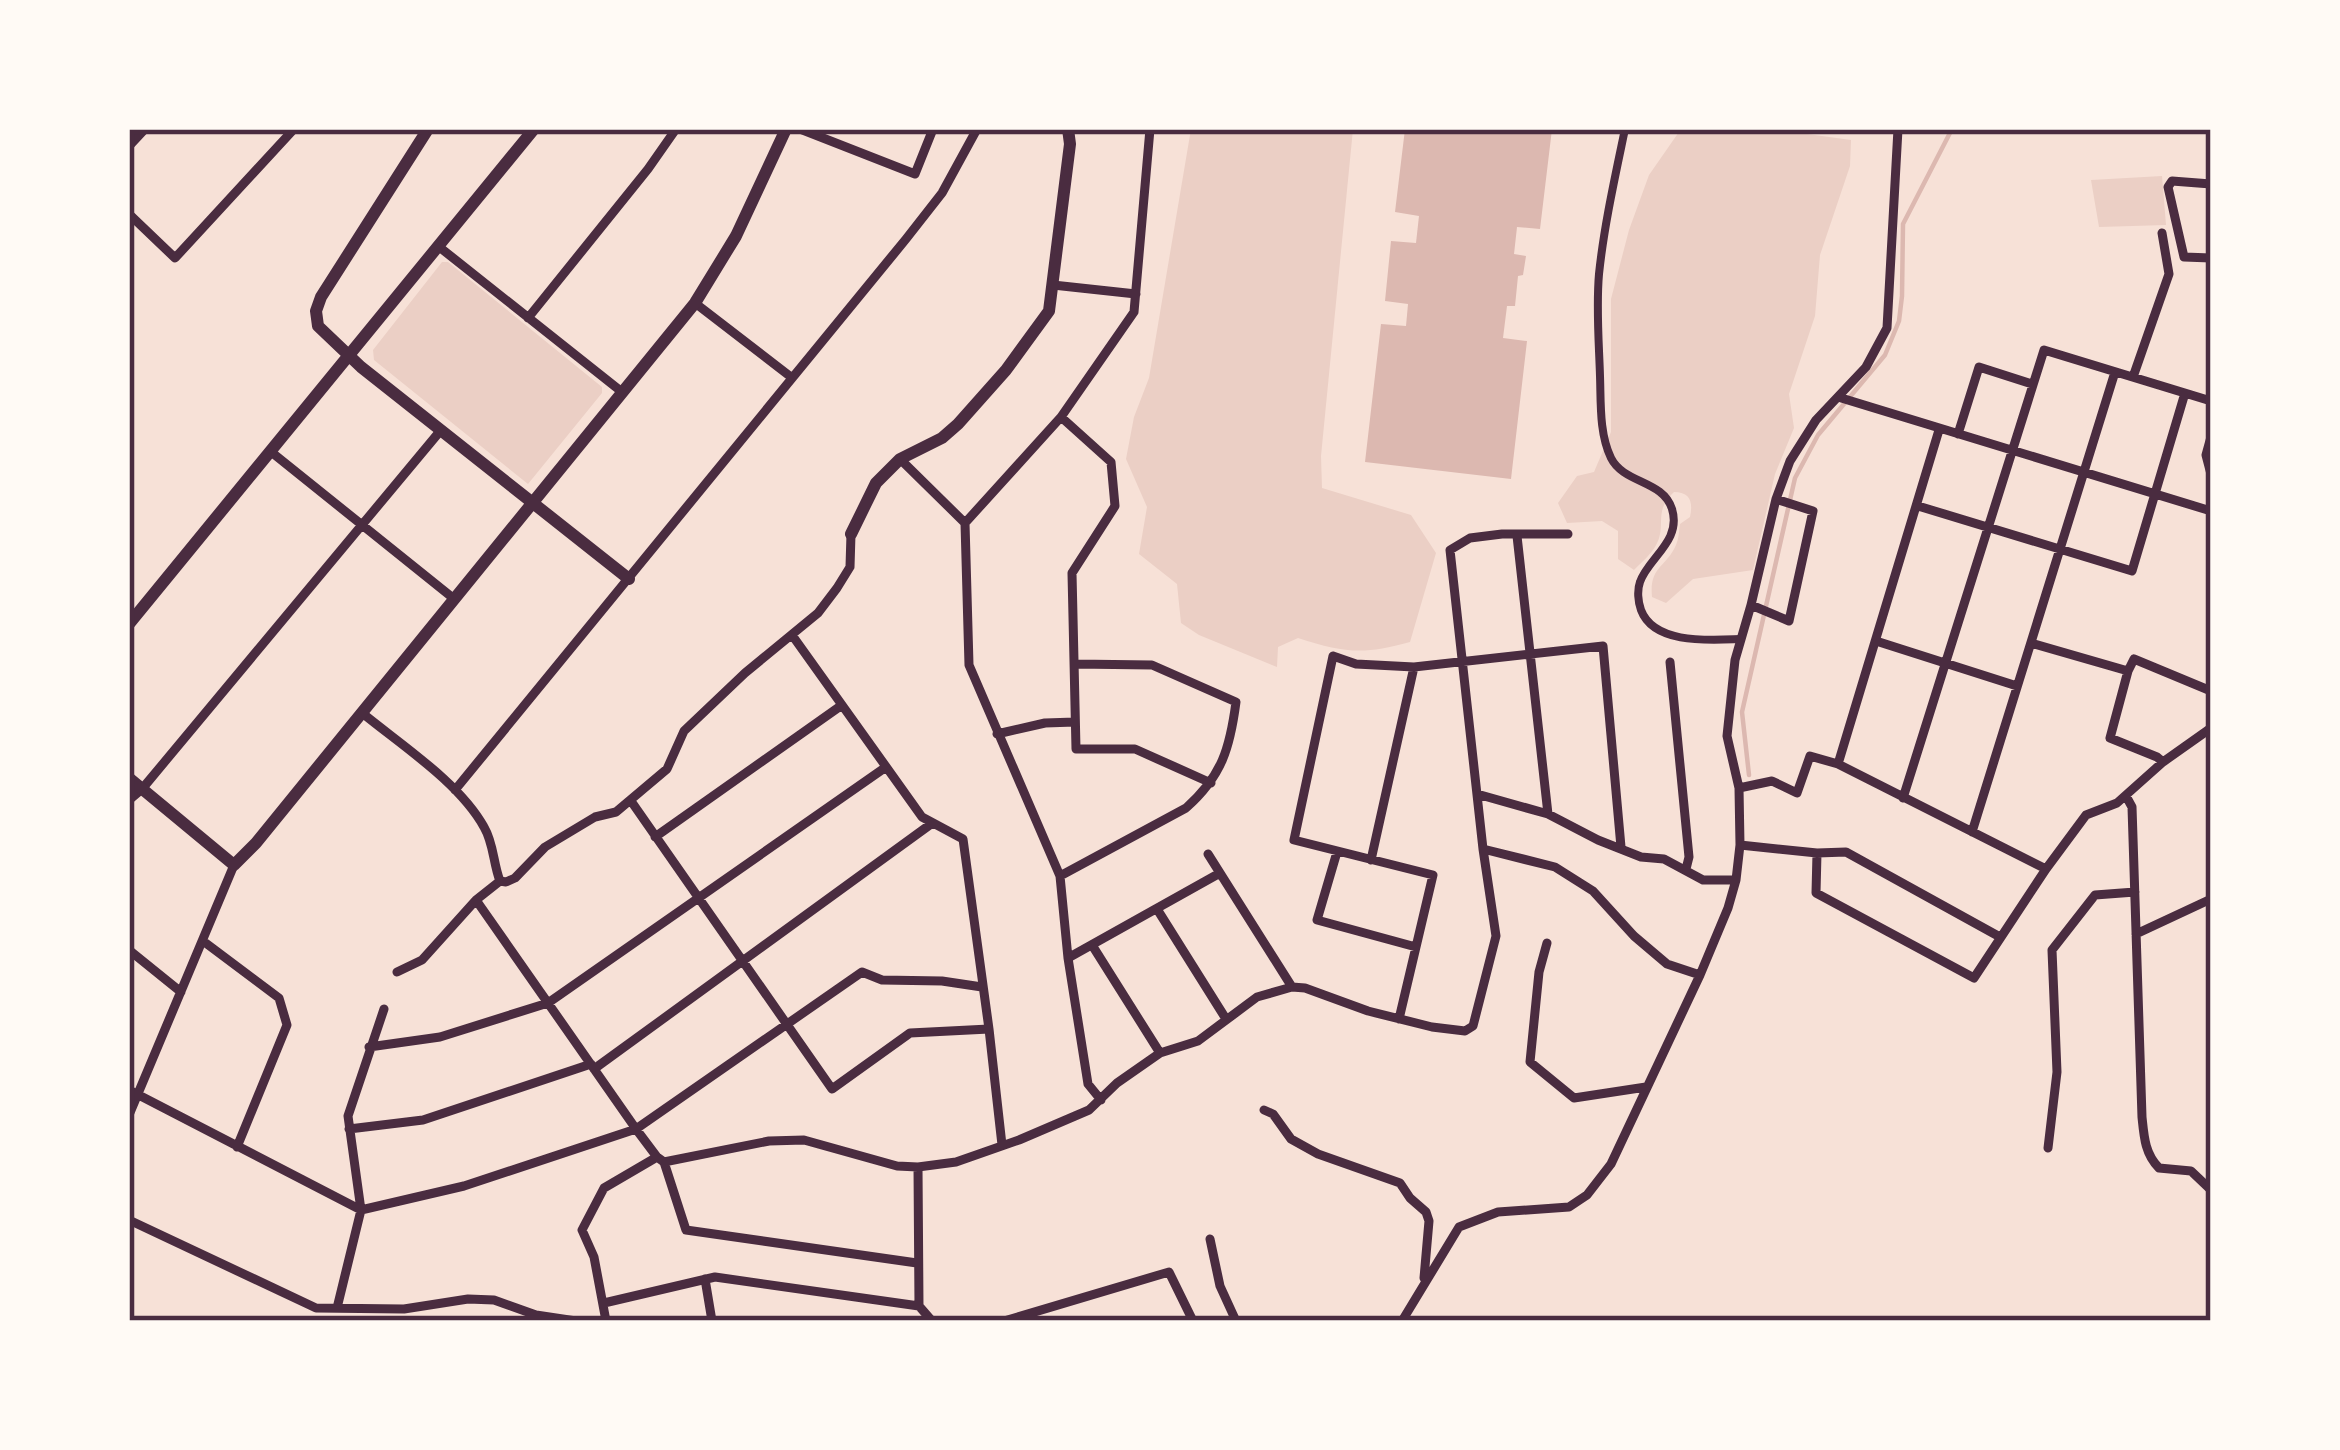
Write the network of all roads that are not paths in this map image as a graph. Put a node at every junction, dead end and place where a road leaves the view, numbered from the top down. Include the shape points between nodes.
1 (143, 129) edge
2 (294, 129) edge
3 (428, 129) edge
4 (534, 129) edge
5 (676, 129) edge
6 (786, 129) edge
7 (800, 129) edge
8 (933, 129) edge
9 (977, 129) edge
10 (1068, 129) edge
11 (1150, 129) edge
12 (1624, 129) edge
13 (1898, 129) edge
14 (129, 144) edge
15 (2211, 184) edge
16 (129, 214) edge
17 (2162, 233) dead end
18 (437, 246) junction
19 (2211, 258) edge
20 (1053, 285) junction
21 (1136, 294) junction
22 (695, 303) junction
23 (528, 318) junction
24 (350, 357) junction
25 (2115, 372) junction
26 (791, 377) junction
27 (2133, 377) junction
28 (2032, 384) junction
29 (622, 392) junction
30 (2185, 393) junction
31 (1838, 398) junction
32 (2211, 401) edge
33 (1061, 417) junction
34 (441, 430) junction
35 (1939, 430) junction
36 (1958, 434) junction
37 (2211, 437) edge
38 (270, 451) junction
39 (2011, 451) junction
40 (900, 459) junction
41 (2084, 474) junction
42 (2211, 474) edge
43 (2156, 494) junction
44 (1776, 499) junction
45 (532, 503) junction
46 (1918, 506) junction
47 (2211, 511) edge
48 (964, 524) junction
49 (361, 525) junction
50 (1988, 527) junction
51 (851, 534) joint
52 (1568, 534) dead end
53 (1517, 536) junction
54 (2060, 550) junction
55 (629, 579) junction
56 (453, 598) junction
57 (1751, 605) junction
58 (129, 624) edge
59 (793, 635) junction
60 (1740, 640) junction
61 (1876, 641) junction
62 (2031, 643) junction
63 (1532, 652) junction
64 (1462, 660) junction
65 (1670, 662) dead end
66 (1075, 664) junction
67 (1945, 664) junction
68 (1414, 667) junction
69 (2128, 671) junction
70 (2018, 686) junction
71 (2211, 691) edge
72 (842, 705) junction
73 (362, 712) junction
74 (1076, 722) junction
75 (2211, 728) edge
76 (997, 734) junction
77 (2163, 762) junction
78 (1838, 764) junction
79 (886, 767) junction
80 (129, 778) edge
81 (1211, 783) junction
82 (1739, 788) junction
83 (142, 789) junction
84 (455, 790) junction
85 (1477, 794) junction
86 (2126, 796) junction
87 (1903, 798) junction
88 (129, 800) edge
89 (631, 801) junction
90 (1548, 814) junction
91 (931, 824) junction
92 (1972, 832) junction
93 (655, 837) junction
94 (1740, 845) junction
95 (1621, 847) junction
96 (1483, 849) junction
97 (1337, 852) junction
98 (1817, 853) junction
99 (1208, 854) dead end
100 (1371, 860) junction
101 (234, 865) junction
102 (1686, 869) junction
103 (2046, 869) junction
104 (1220, 873) junction
105 (1060, 877) junction
106 (1736, 880) junction
107 (500, 881) junction
108 (2135, 892) junction
109 (697, 899) junction
110 (2211, 899) edge
111 (476, 900) junction
112 (1157, 909) junction
113 (2137, 934) junction
114 (2000, 937) junction
115 (203, 941) junction
116 (1546, 943) dead end
117 (1092, 945) junction
118 (1416, 947) junction
119 (129, 950) edge
120 (1068, 958) junction
121 (743, 961) junction
122 (398, 972) dead end
123 (1700, 975) junction
124 (982, 987) junction
125 (1292, 987) junction
126 (181, 992) junction
127 (548, 1003) junction
128 (384, 1009) dead end
129 (1226, 1019) junction
130 (1399, 1019) junction
131 (788, 1024) junction
132 (989, 1029) junction
133 (369, 1047) junction
134 (1160, 1053) junction
135 (592, 1067) junction
136 (1646, 1087) junction
137 (133, 1093) edge
138 (1101, 1100) junction
139 (1264, 1110) dead end
140 (129, 1115) edge
141 (349, 1129) junction
142 (637, 1129) junction
143 (1002, 1145) junction
144 (237, 1147) junction
145 (2048, 1148) dead end
146 (661, 1159) junction
147 (918, 1167) junction
148 (2211, 1190) edge
149 (361, 1210) junction
150 (129, 1220) edge
151 (1210, 1239) dead end
152 (917, 1262) junction
153 (705, 1279) junction
154 (1423, 1283) junction
155 (604, 1303) junction
156 (919, 1306) junction
157 (337, 1309) junction
158 (576, 1321) edge
159 (606, 1321) edge
160 (712, 1321) edge
161 (932, 1321) edge
162 (1004, 1321) edge
163 (1192, 1321) edge
164 (1236, 1321) edge
165 (1402, 1321) edge

1 - 14 street
2 - 16 street via 175,258
3 - 24 street via 316,311 318,326
4 - 18 street
5 - 23 street
6 - 22 street
7 - 8 street via 916,175
9 - 26 street via 942,193
10 - 20 street
11 - 21 street
12 - 60 street via 1598,280 1601,418 1612,461 1663,495 1673,517 1638,597 1646,620 1670,636
13 - 31 street via 1887,328
15 - 19 street via 2168,187 2184,256
17 - 27 street via 2169,274
18 - 23 street
18 - 24 street
20 - 21 street
20 - 40 street via 1049,311 1006,370 958,424
21 - 33 street via 1134,312
22 - 26 street
22 - 29 street
23 - 29 street
24 - 34 street
24 - 38 street
25 - 27 street
25 - 28 street via 2044,350
25 - 41 street
26 - 55 street
27 - 30 street
28 - 36 street via 1979,367
28 - 39 street
29 - 45 street
30 - 32 street
30 - 43 street
31 - 35 street
31 - 44 street via 1790,461
33 - 48 street
33 - 66 street via 1111,462 1115,506 1072,573
34 - 45 street
34 - 49 street
35 - 36 street
35 - 46 street
36 - 39 street
37 - 42 street
38 - 49 street
38 - 58 street
39 - 41 street
39 - 50 street
40 - 48 street
40 - 51 street via 876,483
41 - 43 street
41 - 54 street
43 - 47 street
43 - 54 street via 2132,572
44 - 57 street
44 - 57 street via 1813,511 1789,621
45 - 55 street
45 - 56 street
46 - 50 street
46 - 61 street
48 - 76 street via 969,665
49 - 56 street
49 - 83 street
50 - 54 street
50 - 67 street
51 - 59 street via 850,568
52 - 53 street
53 - 63 street
53 - 64 street via 1470,538 1450,550
54 - 62 street
55 - 84 street
56 - 73 street
57 - 60 street
59 - 72 street
59 - 89 street via 684,730 667,769
60 - 82 street via 1727,736
61 - 67 street
61 - 78 street
62 - 69 street
62 - 70 street
63 - 64 street
63 - 90 street
63 - 95 street via 1603,646
64 - 68 street
64 - 85 street
65 - 102 street
66 - 74 street
66 - 81 street via 1152,665 1236,702 1231,742
67 - 70 street
67 - 87 street
68 - 97 street via 1333,656 1294,840
68 - 100 street
69 - 71 street via 2134,659
69 - 77 street via 2110,738
70 - 92 street
72 - 79 street
72 - 93 street
73 - 84 street
73 - 101 street
74 - 76 street
74 - 81 street via 1076,749 1135,749
75 - 77 street
76 - 105 street
77 - 86 street
78 - 82 street via 1810,756 1797,793 1772,781
78 - 87 street
79 - 91 street
79 - 109 street
80 - 83 street
81 - 105 street via 1186,808
82 - 94 street
83 - 88 street
83 - 101 street
84 - 107 street via 483,825
85 - 90 street
85 - 96 street
86 - 103 street via 2086,815
86 - 108 street
87 - 92 street
89 - 93 street
89 - 107 street
90 - 95 street
91 - 121 street
91 - 124 street via 963,839
92 - 103 street
93 - 109 street
94 - 98 street
94 - 106 street
95 - 102 street
96 - 123 street via 1555,867 1593,891 1667,964
96 - 130 street via 1496,936 1473,1026
97 - 100 street
97 - 118 street via 1317,920
98 - 114 street via 1846,852
98 - 114 street via 1816,893 1974,978
99 - 104 street
100 - 118 street via 1433,875
101 - 115 street
102 - 106 street via 1703,880
103 - 114 street
104 - 112 street
104 - 125 street
105 - 120 street
106 - 123 street
107 - 111 street
108 - 113 street
108 - 145 street via 2095,895 2052,950 2057,1072
109 - 121 street
109 - 127 street
110 - 113 street
111 - 122 street via 422,960
111 - 127 street
112 - 117 street
112 - 129 street
113 - 148 street via 2146,1147 2158,1168 2191,1171
115 - 126 street
115 - 144 street via 279,998 287,1025
116 - 136 street via 1530,1062 1574,1098
117 - 120 street
117 - 134 street
118 - 130 street
119 - 126 street
120 - 138 street via 1088,1084
121 - 131 street
121 - 135 street
123 - 136 street
124 - 131 street via 862,972
124 - 132 street
125 - 129 street
125 - 130 street
126 - 137 street
127 - 133 street via 440,1037
127 - 135 street
128 - 133 street
129 - 134 street via 1198,1041
131 - 132 street via 832,1089 910,1034
131 - 142 street
132 - 143 street
133 - 141 street
134 - 138 street
135 - 141 street via 423,1120
135 - 142 street
136 - 154 street via 1611,1164 1587,1195 1569,1207 1498,1212 1459,1227
137 - 140 street
137 - 144 street
138 - 143 street
139 - 154 street via 1318,1154 1400,1183 1430,1221
141 - 149 street
142 - 146 street
142 - 149 street
143 - 147 street
144 - 149 street
146 - 147 street via 804,1140
146 - 152 street via 686,1230
146 - 155 street via 604,1188 582,1230
147 - 152 street
149 - 157 street
150 - 157 street via 316,1308
151 - 164 street
152 - 156 street
153 - 155 street
153 - 156 street
153 - 160 street
154 - 165 street
155 - 159 street
156 - 161 street
157 - 158 street via 494,1300
162 - 163 street via 1169,1272

